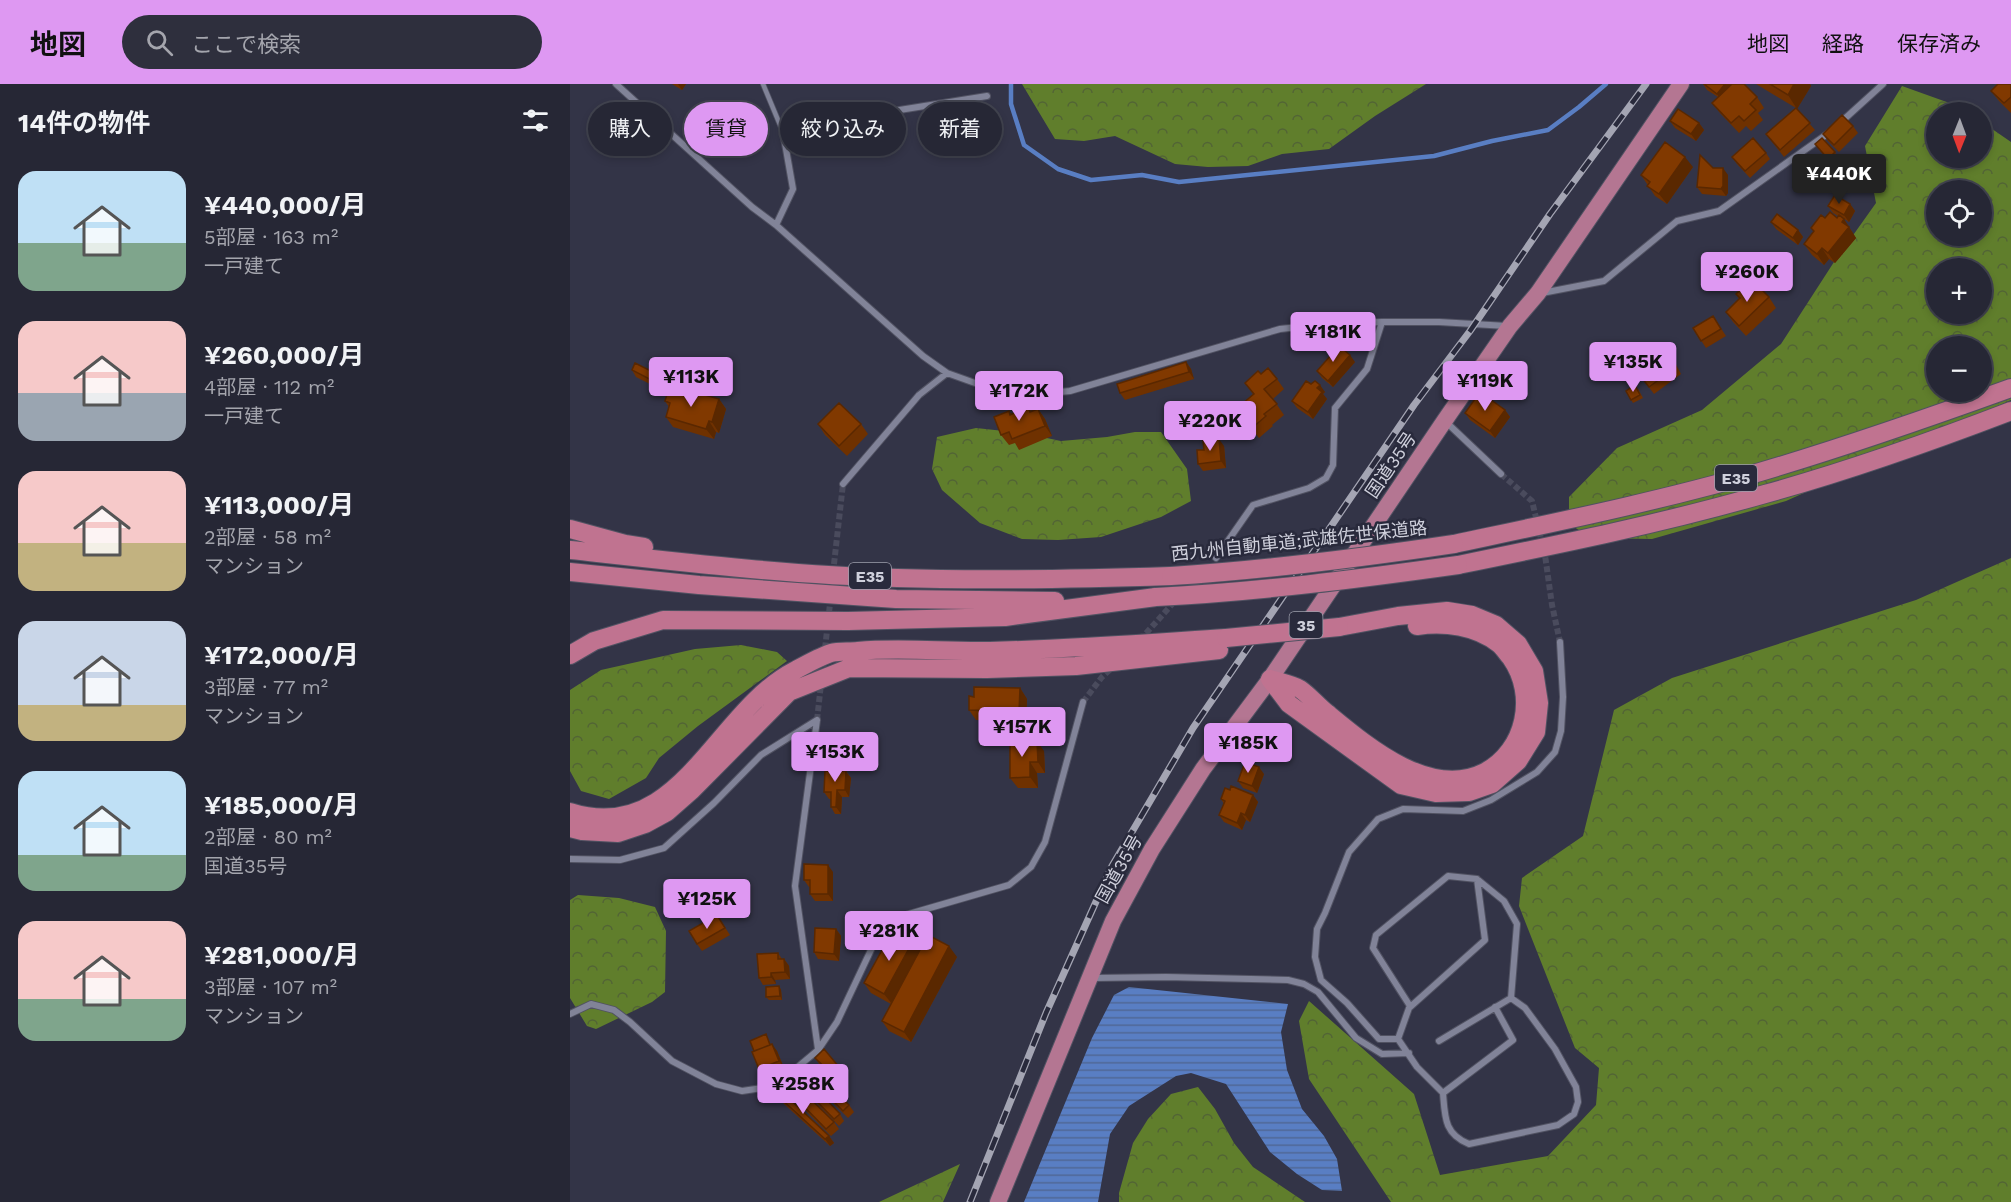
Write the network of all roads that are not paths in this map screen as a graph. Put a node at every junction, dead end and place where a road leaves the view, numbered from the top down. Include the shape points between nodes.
1 (616, 84) edge
2 (763, 84) edge
3 (1681, 84) edge
4 (1883, 84) edge
5 (987, 96) dead end
6 (906, 109) edge
7 (780, 125) edge
8 (787, 156) edge
9 (776, 225) junction
10 (1538, 293) junction
11 (1382, 322) junction
12 (1510, 327) junction
13 (947, 373) junction
14 (2011, 388) edge
15 (2011, 411) edge
16 (1445, 420) junction
17 (1501, 474) tunnel mouth
18 (843, 484) tunnel mouth
19 (570, 529) edge
20 (570, 550) edge
21 (1216, 558) dead end
22 (570, 572) edge
23 (816, 573) junction
24 (1156, 597) junction
25 (1560, 642) tunnel mouth
26 (1227, 644) junction
27 (570, 655) edge
28 (1270, 679) junction
29 (1083, 702) tunnel mouth
30 (570, 812) edge
31 (570, 828) edge
32 (570, 859) edge
33 (1477, 879) junction
34 (1088, 978) junction
35 (1511, 998) junction
36 (1410, 1006) junction
37 (1495, 1008) junction
38 (570, 1014) edge
39 (1398, 1039) junction
40 (1439, 1041) dead end
41 (818, 1050) junction
42 (1408, 1053) junction
43 (1443, 1093) junction
44 (998, 1202) edge

1 - 9 street
2 - 7 lane
3 - 10 highway, 国道35号 / 35
4 - 10 street via 1826,135 1719,212 1677,220 1604,281
5 - 6 street
8 - 9 street via 793,189
9 - 13 street
10 - 12 highway, 国道35号 / 35
11 - 12 street via 1439,321
11 - 13 street via 1280,329 1070,391 1003,393
11 - 21 street via 1367,369 1335,408 1333,465 1326,478 1309,488 1253,505
12 - 16 highway, 国道35号 / 35
13 - 18 street via 919,395
14 - 23 highway, 西九州自動車道;武雄佐世保道路 / E35, bridge via 1896,430 1759,472 1600,513 1454,544 1274,568 1171,576 976,579
15 - 24 highway, E35, bridge via 1902,452 1764,495 1605,535 1458,565 1367,578
16 - 17 street
16 - 28 highway, 国道35号 / 35
19 - 23 highway via 625,544
20 - 23 highway, 西九州自動車道;武雄佐世保道路 / E35
22 - 24 highway, E35 via 896,599 1069,601
24 - 27 highway via 1005,617 663,620 594,641
25 - 39 street via 1561,731 1549,759 1518,785 1463,811 1403,809 1378,819 1349,852 1317,929 1315,957 1321,980 1379,1040
26 - 28 highway, bridge via 1338,632 1398,616 1447,611 1472,615 1496,625 1518,644 1534,671 1539,703 1536,732 1518,761 1492,784 1469,792 1436,793 1401,785 1289,704
26 - 30 highway via 832,653 792,671 765,689 670,794 644,811 594,818
26 - 31 highway via 1076,666 849,668 789,692 666,812 618,833
28 - 34 highway, 国道35号 / 35 via 1203,769 1152,849
29 - 41 street via 1045,842 1030,867 1009,885 902,916 878,935 837,1022
32 - 41 street via 620,860 663,848 761,755 818,720 795,886
33 - 35 street via 1504,901 1517,924
33 - 36 street via 1485,940
33 - 36 street via 1448,876 1376,935 1373,948
34 - 42 street via 1277,980 1304,984 1318,992 1356,1038 1382,1054
34 - 44 highway, 国道35号 / 35
35 - 37 street
35 - 43 street via 1525,1008 1555,1049 1575,1087 1578,1102 1574,1114 1558,1125 1469,1144 1450,1130
36 - 39 street
37 - 40 street
37 - 43 street via 1513,1040
38 - 41 street via 591,1004 614,1010 672,1061 716,1084 742,1091 775,1086
39 - 42 street
42 - 43 street

